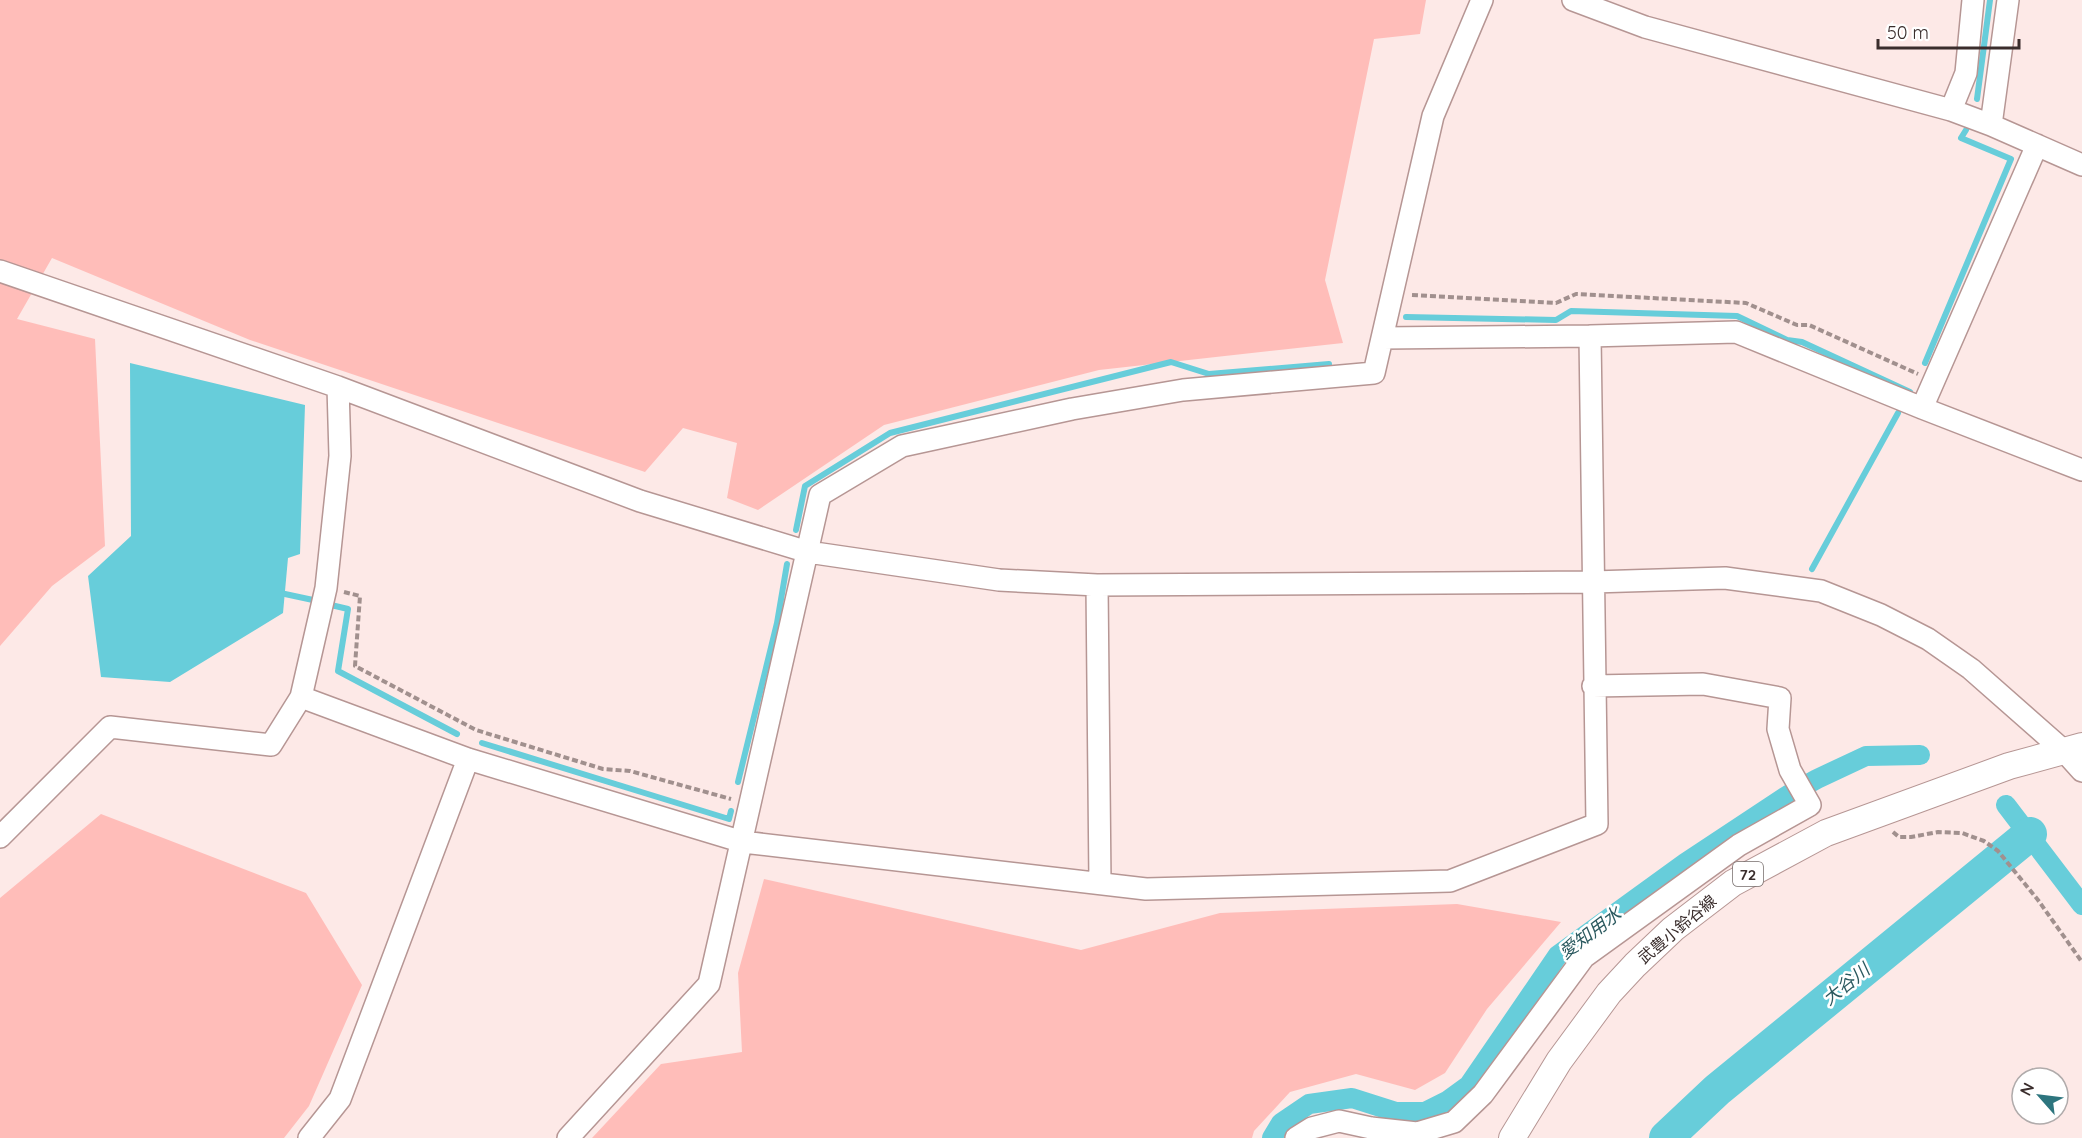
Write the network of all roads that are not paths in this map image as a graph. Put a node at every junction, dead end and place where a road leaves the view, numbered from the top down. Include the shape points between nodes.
1 (1482, 0) edge
2 (1573, 0) edge
3 (1973, 0) edge
4 (2008, 0) edge
5 (1951, 110) junction
6 (1991, 125) junction
7 (2037, 146) junction
8 (2082, 165) edge
9 (0, 271) edge
10 (1590, 336) junction
11 (1383, 338) junction
12 (338, 387) junction
13 (1922, 408) junction
14 (2082, 470) edge
15 (808, 552) junction
16 (1593, 582) junction
17 (1097, 585) junction
18 (1593, 686) junction
19 (301, 697) junction
20 (2073, 749) edge
21 (468, 759) junction
22 (2082, 771) edge
23 (0, 837) edge
24 (743, 842) junction
25 (1101, 884) junction
26 (309, 1138) edge
27 (568, 1138) edge
28 (1296, 1138) edge
29 (1512, 1138) edge

1 - 11 street via 1433,116
2 - 5 street via 1644,27
3 - 5 street via 1966,73
4 - 6 street
5 - 6 street
6 - 7 street
7 - 8 street
7 - 13 street
9 - 12 street
10 - 11 street
10 - 13 street via 1736,332
10 - 16 street
11 - 15 street via 1374,373 1183,390 1072,409 902,446 820,495
12 - 15 street via 640,501
12 - 19 street via 340,456 326,588
13 - 14 street
15 - 17 street via 999,580
15 - 24 street
16 - 17 street
16 - 18 street
16 - 20 street via 1725,578 1821,591 1928,639
17 - 25 street
18 - 25 street via 1597,824 1450,881 1146,889
18 - 28 street via 1702,684 1780,698 1778,729 1793,777 1810,805 1739,844 1584,957 1483,1094 1454,1122 1417,1133 1339,1121 1312,1128
19 - 21 street
19 - 23 street via 270,745 110,727
20 - 22 street
20 - 29 main road, 武豊小鈴谷線 / 72 via 2009,766 1826,833 1733,883 1673,929 1609,993 1559,1061
21 - 24 street
21 - 26 street via 340,1099
24 - 25 street
24 - 27 street via 709,984

